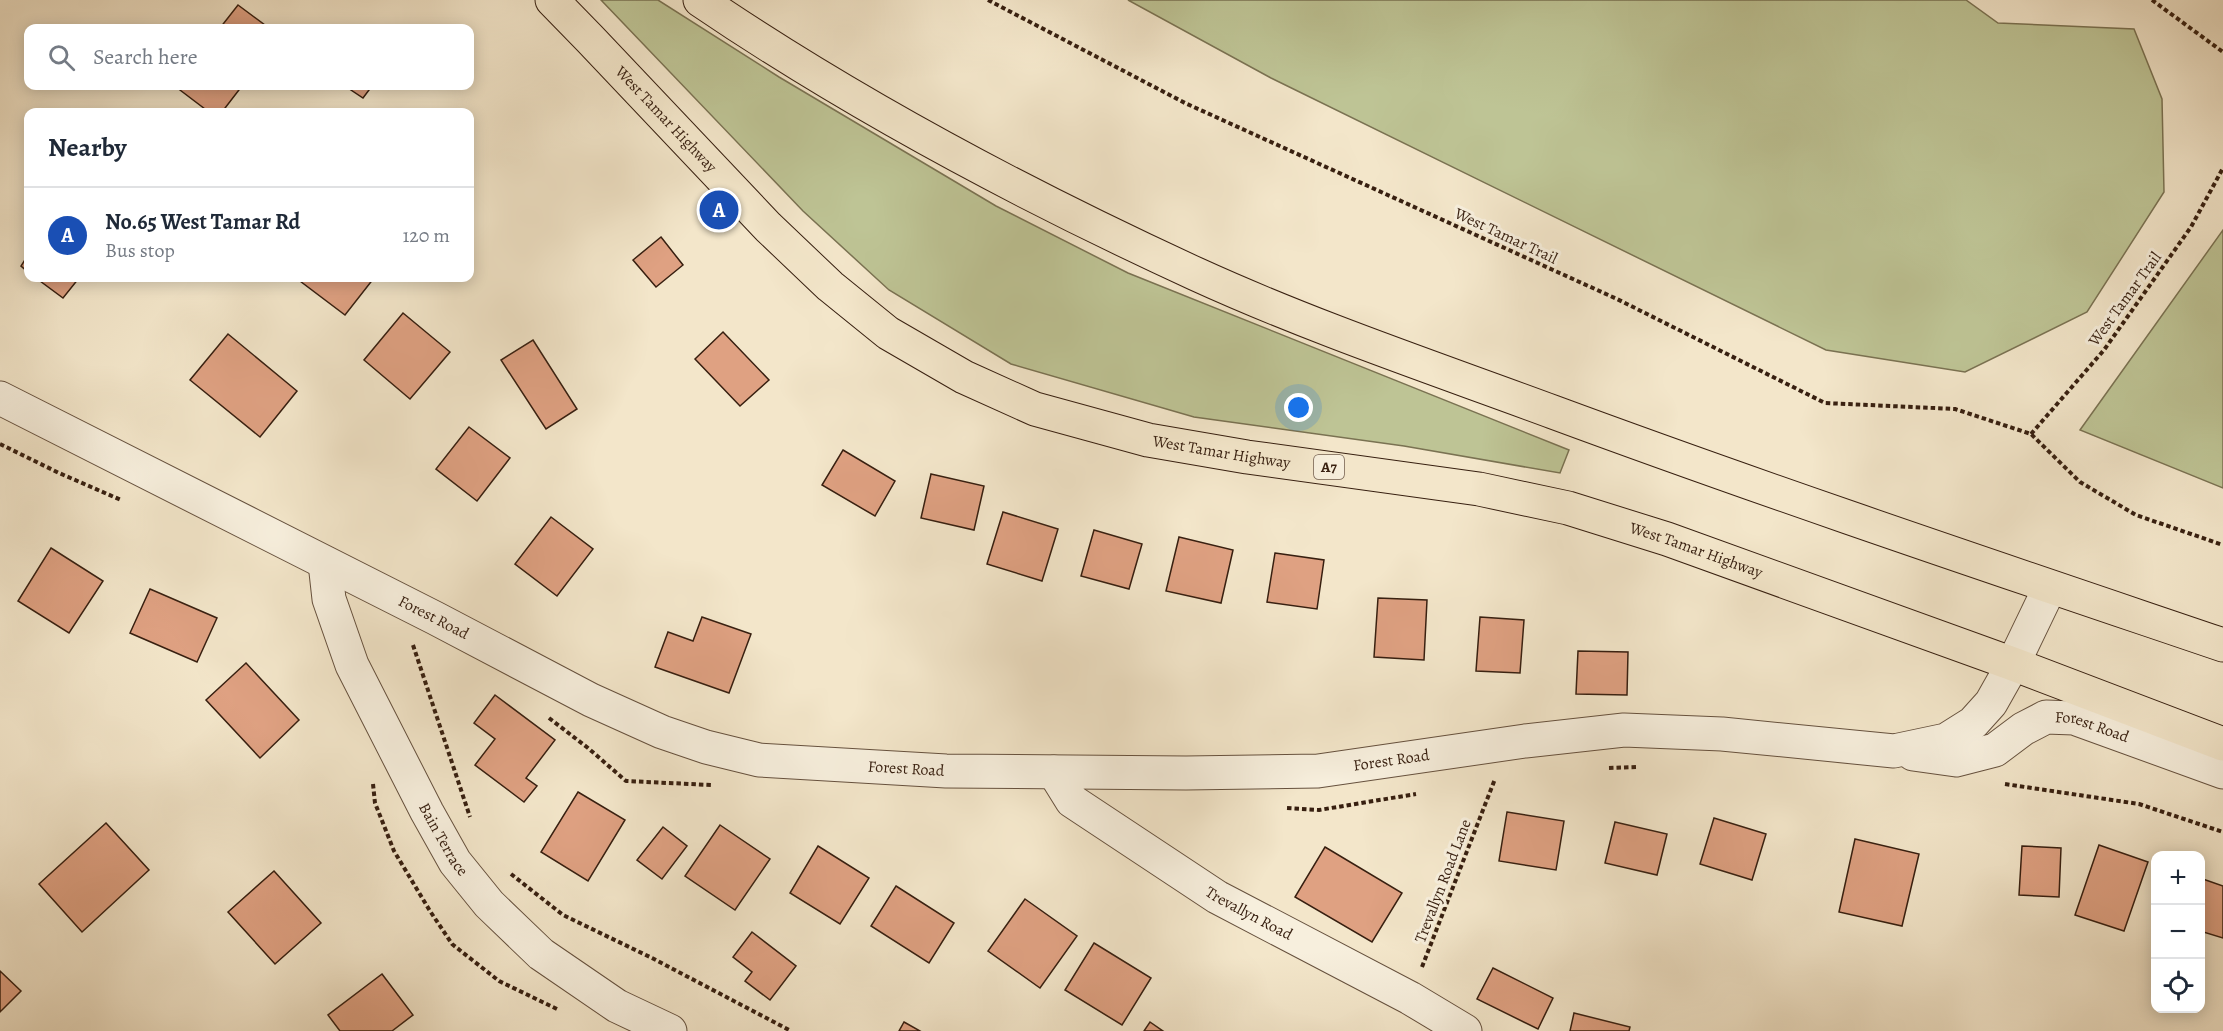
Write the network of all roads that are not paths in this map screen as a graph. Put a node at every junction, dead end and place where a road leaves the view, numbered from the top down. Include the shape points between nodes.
1 (552, 0) edge
2 (700, 0) edge
3 (0, 398) edge
4 (325, 563) junction
5 (2050, 586) junction
6 (2223, 645) edge
7 (2013, 664) junction
8 (2223, 744) edge
9 (1894, 751) junction
10 (1054, 772) junction
11 (2223, 772) edge
12 (670, 1031) edge
13 (1465, 1031) edge

1 - 7 highway, West Tamar Highway / A7 via 768,227 830,286 888,333 964,377 1035,409 1148,440 1479,489 1568,508 1667,539
2 - 5 highway via 842,91 1025,191 1198,275 1350,337 1639,444
3 - 4 street, Forest Road
4 - 10 street, Forest Road via 591,700 706,747 759,760 803,764
4 - 12 street, Bain Terrace via 329,599 352,665 455,862 489,904 541,954 617,1006
5 - 6 highway
5 - 7 street, Forest Road
7 - 8 highway, West Tamar Highway / A7
7 - 9 street, Forest Road via 1991,703 1974,723 1946,740
9 - 10 street, Forest Road via 1722,734 1624,730 1318,771
9 - 11 street, Forest Road via 1956,760 1995,750 2046,717 2074,718
10 - 13 street, Trevallyn Road via 1072,801 1216,897

